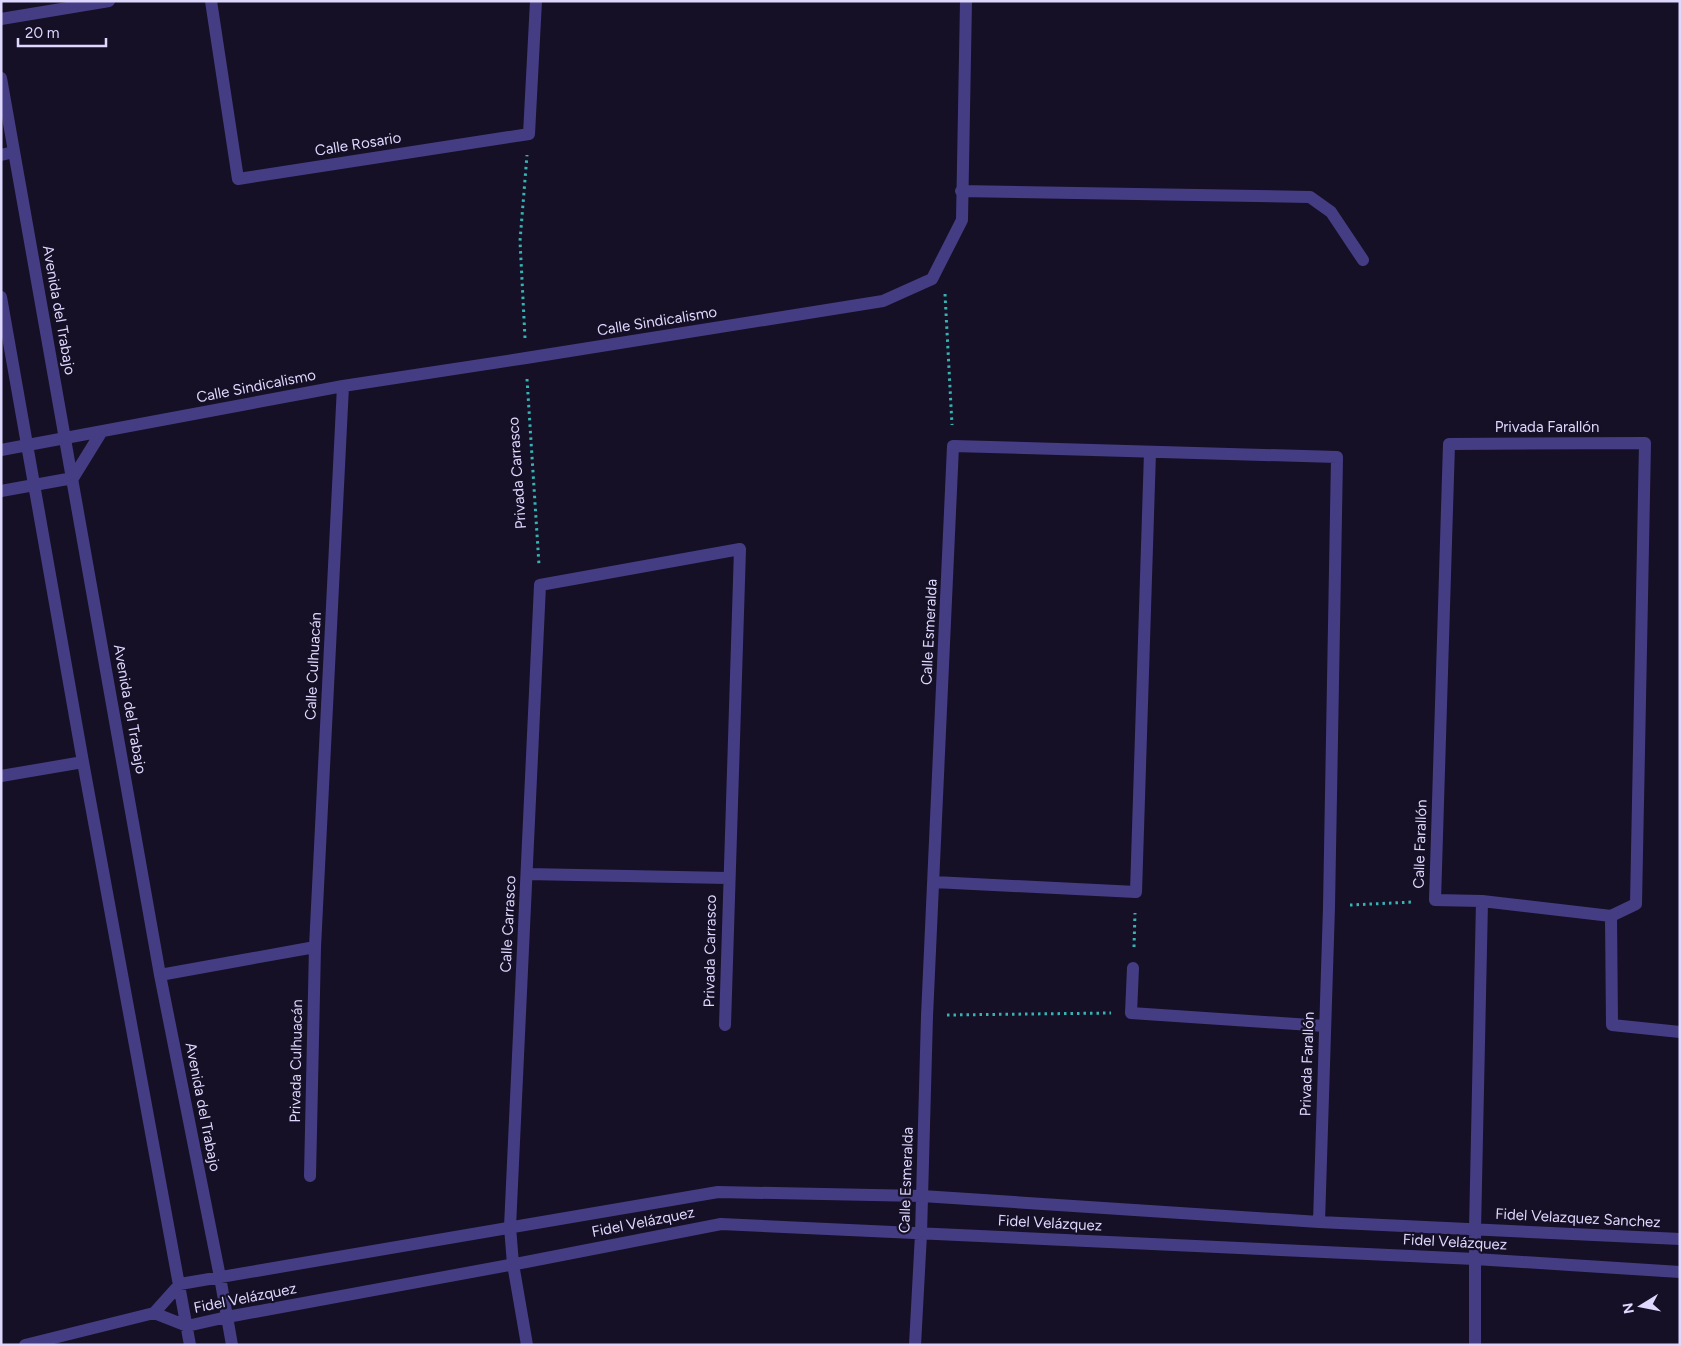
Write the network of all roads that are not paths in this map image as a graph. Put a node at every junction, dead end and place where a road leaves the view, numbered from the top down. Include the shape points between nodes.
1 (109, 1) edge
2 (211, 1) edge
3 (536, 1) edge
4 (966, 1) edge
5 (1, 18) edge
6 (1, 78) edge
7 (8, 153) edge
8 (961, 191) junction
9 (1363, 260) dead end
10 (1, 297) edge
11 (343, 386) junction
12 (102, 432) junction
13 (64, 438) junction
14 (1449, 444) joint
15 (27, 445) junction
16 (1, 450) edge
17 (1150, 452) junction
18 (72, 478) junction
19 (34, 485) junction
20 (1, 491) edge
21 (83, 762) junction
22 (1, 776) edge
23 (526, 874) junction
24 (728, 878) junction
25 (934, 882) junction
26 (1482, 901) junction
27 (1611, 916) junction
28 (316, 947) junction
29 (1133, 968) road end
30 (160, 975) junction
31 (725, 1025) dead end
32 (1325, 1026) junction
33 (1680, 1032) edge
34 (310, 1176) dead end
35 (922, 1196) junction
36 (1318, 1222) junction
37 (510, 1227) junction
38 (1475, 1230) junction
39 (921, 1234) junction
40 (1680, 1239) edge
41 (1475, 1259) junction
42 (513, 1264) junction
43 (1680, 1272) edge
44 (220, 1277) junction
45 (180, 1284) junction
46 (154, 1313) junction
47 (227, 1317) junction
48 (187, 1326) junction
49 (25, 1345) edge
50 (190, 1345) edge
51 (232, 1345) edge
52 (527, 1345) edge
53 (915, 1345) edge
54 (1475, 1345) edge

1 - 5 street
2 - 3 street, Calle Rosario via 238,179 528,134
4 - 8 street, Calle Sindicalismo
6 - 7 street, Avenida del Trabajo
7 - 13 street, Avenida del Trabajo
8 - 9 street via 1310,197 1331,212
8 - 11 street, Calle Sindicalismo via 962,220 932,279 883,301
10 - 15 street
11 - 12 street, Calle Sindicalismo
11 - 28 street, Calle Culhuacán
12 - 13 street, Calle Sindicalismo
12 - 18 street
13 - 15 street, Calle Sindicalismo
13 - 18 street, Avenida del Trabajo
14 - 26 street, Calle Farallón via 1435,900
14 - 27 street, Privada Farallón via 1646,443 1636,904
15 - 16 street, Calle Sindicalismo
15 - 19 street
17 - 25 street, Calle Esmeralda via 953,446
17 - 25 street via 1136,892
17 - 32 street, Privada Farallón via 1337,457
18 - 19 street
18 - 30 street, Avenida del Trabajo
19 - 20 street
19 - 21 street
21 - 22 street
21 - 45 street
23 - 24 street
23 - 24 street, Calle Carrasco via 540,585 740,549
23 - 37 street, Calle Carrasco
24 - 31 street, Privada Carrasco
25 - 35 street, Calle Esmeralda
26 - 27 street, Calle Farallón
26 - 38 street
27 - 33 street via 1612,1025
28 - 30 street
28 - 34 street, Privada Culhuacán
29 - 32 street via 1132,1013
30 - 44 street, Avenida del Trabajo
32 - 36 street, Privada Farallón
35 - 36 street, Fidel Velázquez
35 - 37 street, Fidel Velázquez via 718,1192
35 - 39 street, Calle Esmeralda
36 - 38 street, Fidel Velázquez
37 - 42 street, Calle Carrasco
37 - 44 street, Fidel Velázquez
38 - 40 street, Fidel Velazquez Sanchez
38 - 41 street
39 - 41 street, Fidel Velázquez
39 - 42 street, Fidel Velázquez via 721,1224
39 - 53 street, Calle Esmeralda
41 - 43 street, Fidel Velázquez
41 - 54 street
42 - 47 street, Fidel Velázquez
42 - 52 street, Calle Carrasco
44 - 45 street, Fidel Velázquez
44 - 47 street, Avenida del Trabajo
45 - 46 street, Fidel Velázquez
45 - 48 street
46 - 48 street, Fidel Velázquez
46 - 49 street
47 - 48 street, Fidel Velázquez
47 - 51 street, Avenida del Trabajo
48 - 50 street

